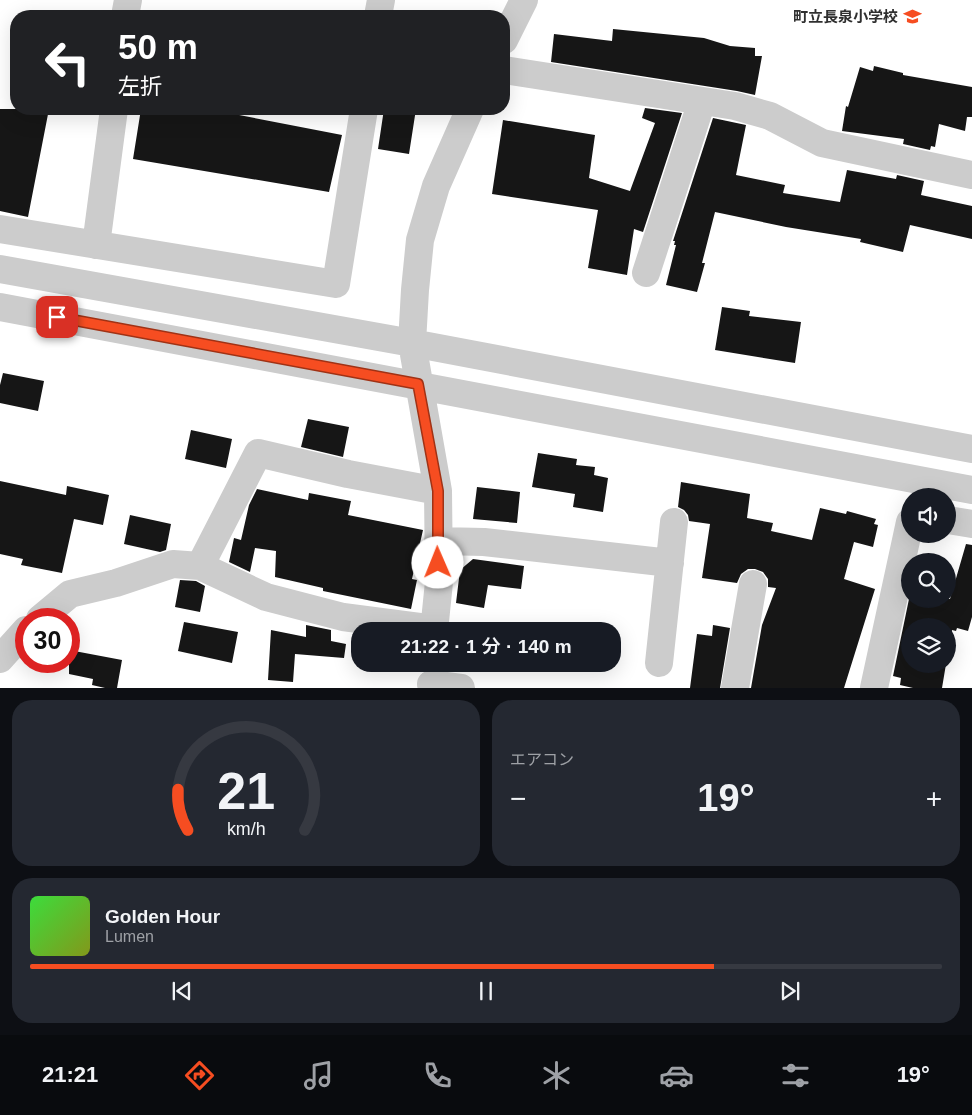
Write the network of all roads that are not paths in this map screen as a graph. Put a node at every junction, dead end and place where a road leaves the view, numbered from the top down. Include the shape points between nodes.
1 (524, 0) edge
2 (510, 28) edge
3 (510, 71) edge
4 (702, 100) junction
5 (113, 115) edge
6 (363, 115) edge
7 (467, 115) edge
8 (972, 175) edge
9 (0, 229) edge
10 (96, 245) junction
11 (0, 269) edge
12 (646, 274) dead end
13 (0, 307) edge
14 (412, 343) junction
15 (418, 384) junction
16 (972, 449) edge
17 (972, 490) edge
18 (438, 491) junction
19 (956, 521) edge
20 (674, 522) dead end
21 (972, 524) edge
22 (438, 541) junction
23 (905, 543) edge
24 (670, 563) junction
25 (200, 566) junction
26 (753, 584) dead end
27 (53, 608) edge
28 (378, 622) edge
29 (435, 622) edge
30 (15, 642) edge
31 (0, 659) edge
32 (659, 663) dead end
33 (431, 679) edge
34 (461, 688) edge
35 (735, 688) edge
36 (874, 688) edge

1 - 2 street
3 - 4 street
4 - 8 street via 770,116 822,143
4 - 12 street
5 - 10 street
6 - 10 street via 336,284
7 - 14 street via 436,186 420,240
9 - 10 street
11 - 14 street
13 - 15 street
14 - 15 street
14 - 16 street
15 - 17 street
15 - 18 street
18 - 22 street
18 - 25 street via 258,453
19 - 21 street
20 - 24 street
22 - 24 street via 484,542
22 - 29 street
23 - 36 street
24 - 32 street
25 - 27 street via 173,564 70,594
25 - 28 street via 266,597 343,617
26 - 35 street
30 - 31 street
33 - 34 street

